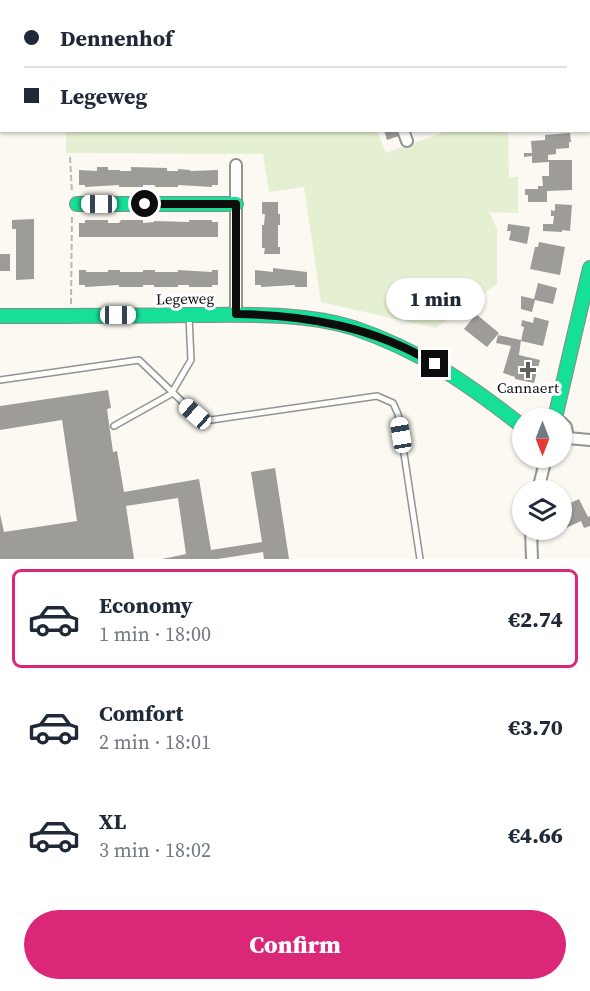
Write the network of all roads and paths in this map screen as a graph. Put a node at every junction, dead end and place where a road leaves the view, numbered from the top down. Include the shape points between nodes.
1 (70, 157) dead end
2 (236, 165) dead end
3 (236, 204) junction
4 (74, 207) junction
5 (590, 268) edge
6 (236, 314) junction
7 (189, 315) junction
8 (0, 316) edge
9 (71, 316) junction
10 (0, 380) edge
11 (171, 394) junction
12 (556, 408) edge
13 (512, 420) edge
14 (114, 426) dead end
15 (572, 438) edge
16 (590, 440) edge
17 (531, 540) edge
18 (420, 559) edge
19 (532, 559) edge

1 - 4 path
2 - 3 street
3 - 4 street
3 - 6 street
4 - 9 path
5 - 12 street
6 - 7 street, Legeweg
6 - 13 street, Legeweg via 325,321 385,339 474,388
7 - 9 street, Legeweg
7 - 11 lane via 191,360
8 - 9 street, Legeweg
10 - 11 lane via 139,360
11 - 14 lane
11 - 18 lane via 195,414 211,420 376,396 393,404 398,414
15 - 16 street
17 - 19 street

